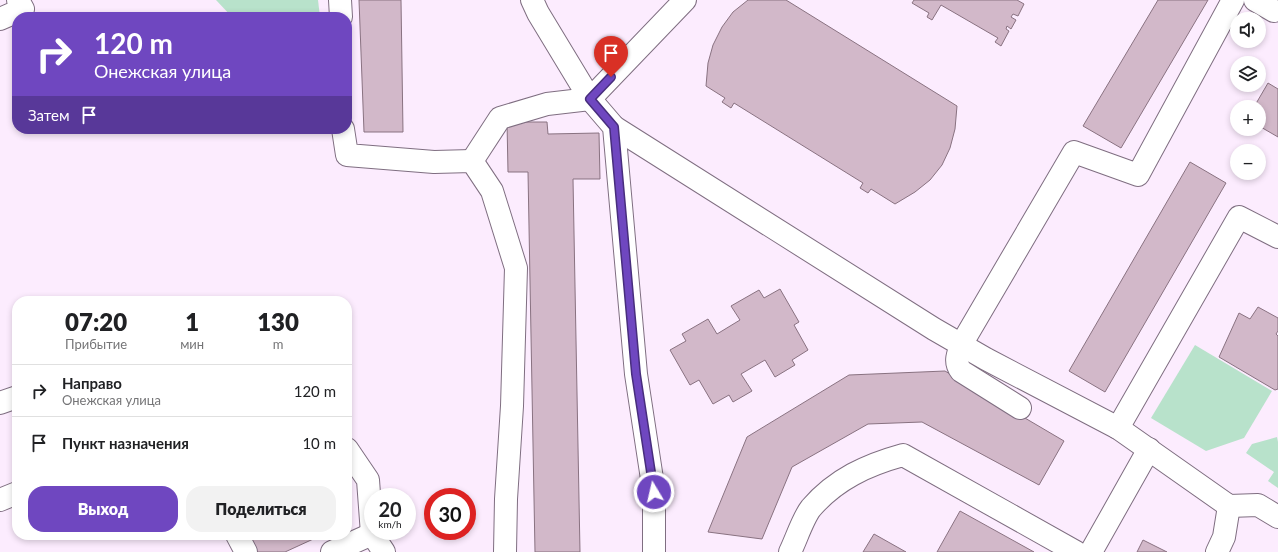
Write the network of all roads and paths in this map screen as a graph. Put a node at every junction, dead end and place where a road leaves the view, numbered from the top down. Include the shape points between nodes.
1 (18, 0) edge
2 (340, 0) edge
3 (532, 0) edge
4 (685, 0) edge
5 (1233, 0) edge
6 (1255, 0) edge
7 (1274, 11) dead end
8 (16, 12) edge
9 (341, 12) edge
10 (12, 14) edge
11 (0, 19) edge
12 (590, 99) junction
13 (614, 127) junction
14 (344, 134) edge
15 (472, 161) junction
16 (1278, 237) edge
17 (960, 344) junction
18 (12, 399) edge
19 (0, 403) edge
20 (1020, 408) dead end
21 (1118, 428) junction
22 (1149, 449) junction
23 (352, 456) edge
24 (369, 488) edge
25 (12, 495) edge
26 (0, 500) edge
27 (1229, 506) junction
28 (1278, 517) edge
29 (364, 538) edge
30 (240, 540) edge
31 (376, 540) edge
32 (246, 552) edge
33 (332, 552) edge
34 (384, 552) edge
35 (505, 552) edge
36 (654, 552) edge
37 (790, 552) edge
38 (1076, 552) edge
39 (1090, 552) edge
40 (1217, 552) edge

1 - 8 street via 23,9
2 - 9 street
3 - 12 street
4 - 12 street
5 - 17 street via 1138,175 1074,152
6 - 7 street
10 - 11 street
12 - 13 street
12 - 15 street via 547,104 500,118
13 - 17 street
13 - 36 street via 636,374 654,492
14 - 15 street via 347,155 434,162
15 - 35 street via 492,191 516,268
16 - 21 street via 1239,217
17 - 20 street via 957,366
17 - 21 street
18 - 19 street
21 - 22 street
22 - 27 street
22 - 39 street
23 - 24 street via 368,480
25 - 26 street
27 - 28 street via 1258,506
27 - 40 street via 1224,537
29 - 33 street
30 - 32 street
31 - 34 street
37 - 38 street via 810,509 840,481 874,463 903,455

